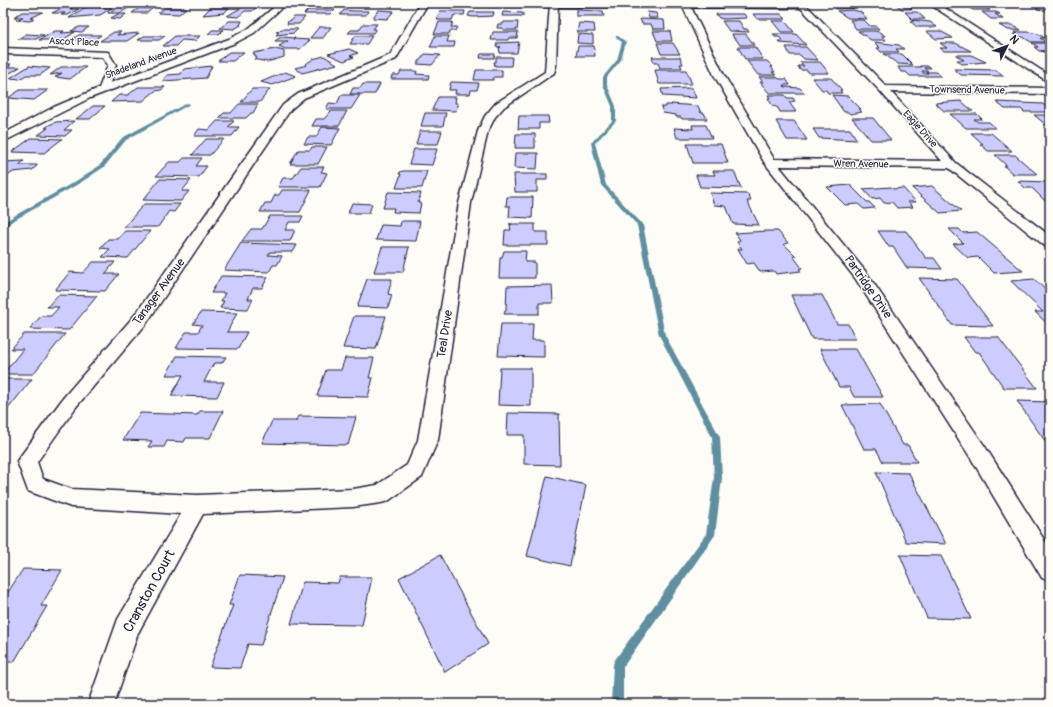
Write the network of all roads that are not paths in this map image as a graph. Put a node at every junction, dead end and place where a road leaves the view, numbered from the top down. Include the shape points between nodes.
1 (283, 3) edge
2 (423, 3) edge
3 (554, 3) edge
4 (932, 3) edge
5 (801, 4) edge
6 (686, 5) junction
7 (3, 51) edge
8 (1050, 80) edge
9 (103, 89) junction
10 (883, 89) junction
11 (1050, 91) edge
12 (3, 139) edge
13 (770, 162) junction
14 (952, 165) junction
15 (1050, 243) edge
16 (197, 505) junction
17 (1050, 570) edge
18 (101, 704) edge

1 - 9 street, Shadeland Avenue via 251,31 232,41
2 - 3 street
2 - 16 street, Tanager Avenue via 393,57 301,96 287,107 140,320 70,402 27,461 35,485 72,498
3 - 6 street
3 - 16 street, Teal Drive via 549,73 500,105 490,116 483,131 465,203 428,440 415,471 381,494 353,498
4 - 8 street
5 - 6 street
5 - 10 street, Eagle Drive
6 - 13 street, Partridge Drive via 718,74
7 - 9 street, Ascot Place via 105,54 112,65
9 - 12 street, Shadeland Avenue via 28,123
10 - 11 street, Townsend Avenue
10 - 14 street, Eagle Drive
13 - 14 street, Wren Avenue
13 - 17 street, Partridge Drive via 861,275 979,454
14 - 15 street, Eagle Drive
16 - 18 street, Cranston Court via 127,628

